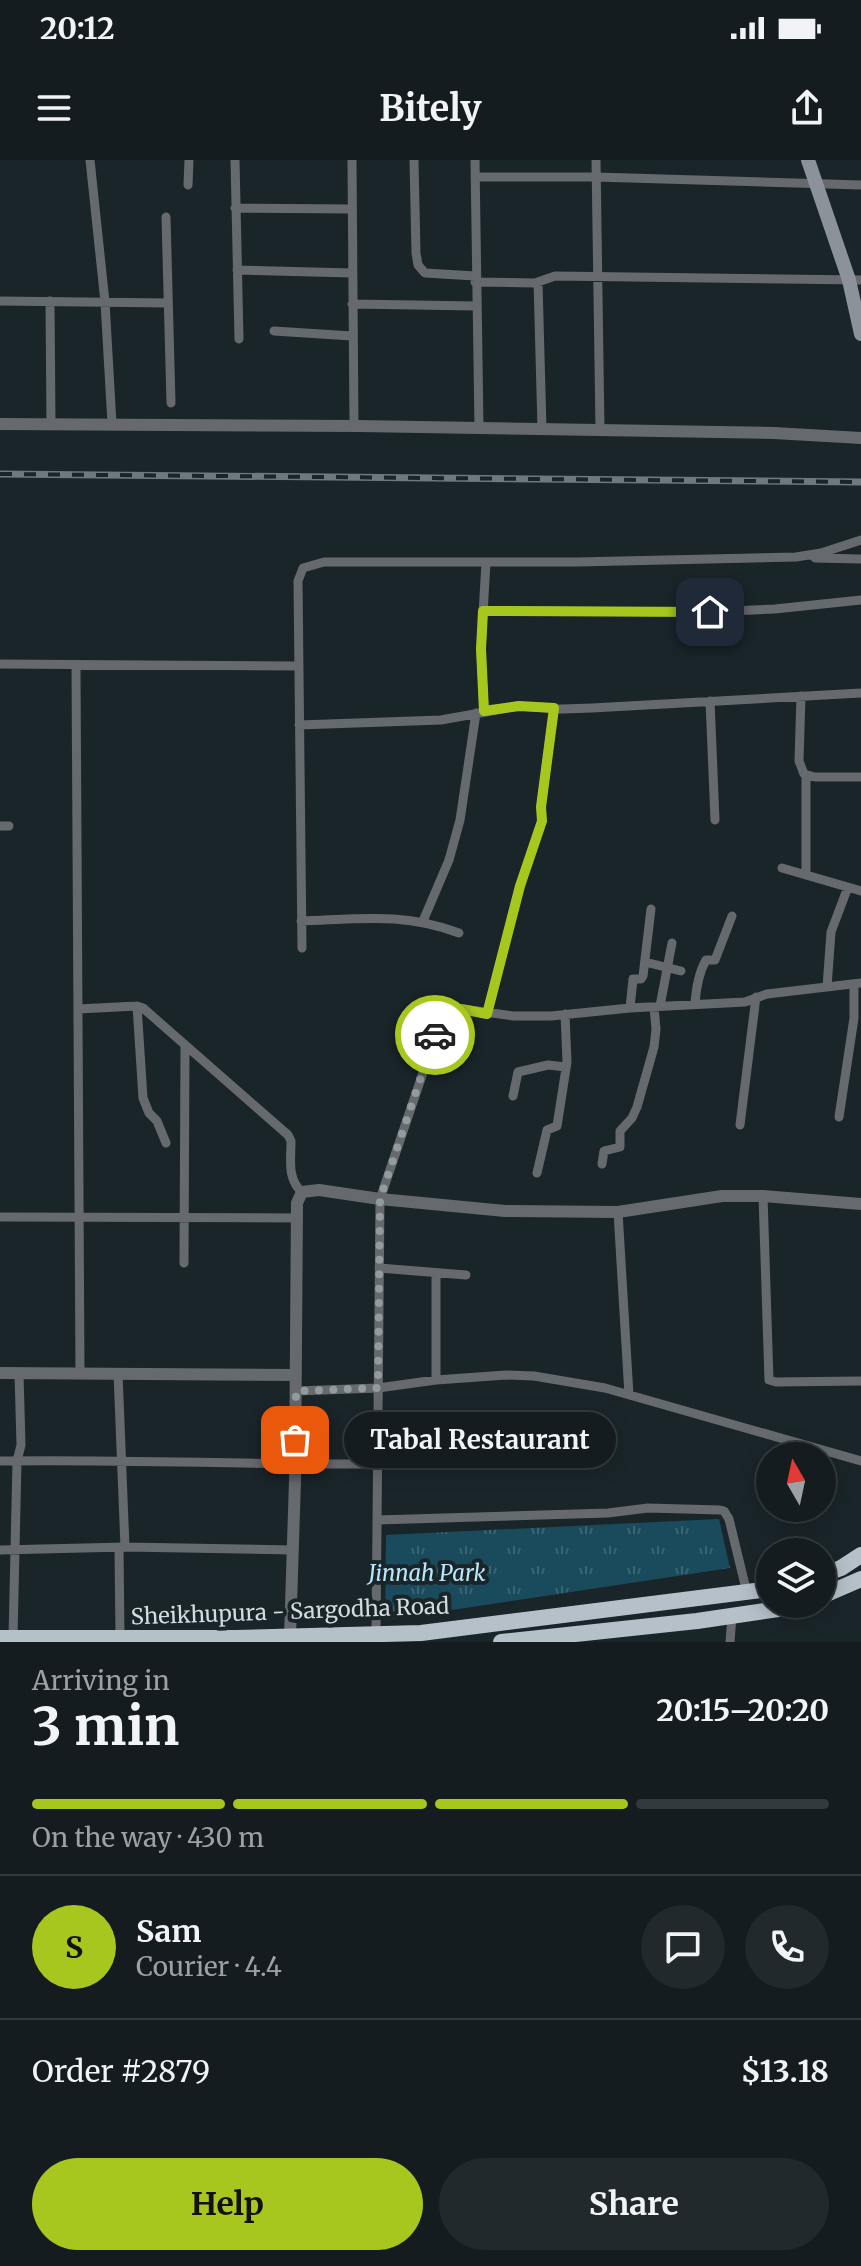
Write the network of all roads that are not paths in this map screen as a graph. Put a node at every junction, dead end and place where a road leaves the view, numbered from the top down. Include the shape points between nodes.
1 (90, 160) edge
2 (189, 160) edge
3 (235, 160) edge
4 (352, 160) edge
5 (414, 160) edge
6 (475, 160) edge
7 (596, 160) edge
8 (808, 160) edge
9 (475, 177) junction
10 (596, 177) junction
11 (816, 184) junction
12 (188, 185) dead end
13 (861, 185) edge
14 (235, 208) junction
15 (352, 209) junction
16 (166, 217) dead end
17 (237, 270) junction
18 (352, 273) junction
19 (599, 277) junction
20 (475, 279) junction
21 (855, 280) edge
22 (538, 282) junction
23 (0, 301) edge
24 (50, 301) junction
25 (105, 302) junction
26 (168, 303) junction
27 (352, 304) junction
28 (476, 306) junction
29 (274, 331) dead end
30 (861, 334) edge
31 (352, 336) junction
32 (239, 339) dead end
33 (171, 403) dead end
34 (0, 424) edge
35 (51, 424) junction
36 (112, 424) junction
37 (354, 426) junction
38 (479, 428) junction
39 (542, 429) junction
40 (600, 430) junction
41 (861, 438) edge
42 (861, 540) edge
43 (796, 557) junction
44 (861, 559) edge
45 (486, 562) junction
46 (861, 600) edge
47 (483, 611) junction
48 (0, 664) edge
49 (76, 666) junction
50 (299, 666) junction
51 (861, 693) edge
52 (801, 696) junction
53 (710, 701) junction
54 (554, 708) junction
55 (480, 712) junction
56 (299, 725) junction
57 (806, 775) junction
58 (861, 777) edge
59 (715, 820) dead end
60 (782, 868) dead end
61 (806, 875) junction
62 (848, 887) junction
63 (861, 891) edge
64 (651, 909) dead end
65 (732, 916) dead end
66 (301, 921) junction
67 (423, 921) junction
68 (459, 933) dead end
69 (672, 943) dead end
70 (302, 948) dead end
71 (645, 962) junction
72 (668, 968) junction
73 (681, 971) dead end
74 (858, 984) edge
75 (827, 987) junction
76 (756, 997) junction
77 (695, 1004) junction
78 (137, 1006) junction
79 (657, 1006) junction
80 (630, 1008) junction
81 (78, 1009) junction
82 (487, 1014) junction
83 (565, 1014) junction
84 (185, 1045) junction
85 (566, 1067) junction
86 (513, 1096) dead end
87 (839, 1117) dead end
88 (740, 1125) dead end
89 (166, 1143) dead end
90 (602, 1164) dead end
91 (537, 1173) dead end
92 (302, 1192) junction
93 (763, 1196) junction
94 (380, 1199) junction
95 (861, 1204) edge
96 (618, 1212) junction
97 (80, 1216) junction
98 (0, 1217) edge
99 (184, 1217) junction
100 (298, 1218) junction
101 (184, 1263) dead end
102 (379, 1268) junction
103 (436, 1273) junction
104 (466, 1275) dead end
105 (0, 1373) edge
106 (19, 1373) junction
107 (80, 1373) junction
108 (118, 1373) junction
109 (296, 1375) junction
110 (436, 1380) junction
111 (861, 1382) edge
112 (378, 1388) junction
113 (296, 1391) junction
114 (629, 1395) junction
115 (0, 1461) edge
116 (17, 1461) junction
117 (122, 1461) junction
118 (861, 1461) edge
119 (295, 1464) junction
120 (378, 1464) junction
121 (377, 1520) junction
122 (122, 1547) junction
123 (0, 1550) edge
124 (15, 1550) junction
125 (292, 1550) junction
126 (861, 1555) edge
127 (836, 1570) edge
128 (861, 1579) edge
129 (836, 1590) edge
130 (756, 1591) edge
131 (747, 1593) junction
132 (596, 1610) junction
133 (756, 1612) edge
134 (732, 1616) junction
135 (376, 1633) junction
136 (598, 1633) junction
137 (290, 1637) junction
138 (7, 1638) edge
139 (120, 1638) junction
140 (501, 1642) edge
141 (730, 1642) edge

1 - 25 street
2 - 12 street
3 - 14 street
4 - 15 street
5 - 20 street via 418,265 425,273
6 - 9 street
7 - 10 street
8 - 11 main road
9 - 10 street
9 - 20 street
10 - 11 street
10 - 19 street
11 - 13 street
11 - 21 main road
14 - 15 street
14 - 17 street
15 - 18 street
16 - 26 street
17 - 18 street
17 - 32 street
18 - 27 street
19 - 21 street
19 - 22 street via 549,277
19 - 40 street
20 - 22 street
20 - 28 street
21 - 30 main road
22 - 39 street
23 - 24 street
24 - 25 street
24 - 35 street
25 - 26 street
25 - 36 street
26 - 33 street
27 - 28 street
27 - 31 street
28 - 38 street
29 - 31 street
31 - 37 street
34 - 35 street
35 - 36 street
36 - 37 street
37 - 38 street
38 - 39 street
39 - 40 street
40 - 41 street
42 - 43 street
43 - 44 street
43 - 45 street
45 - 47 street
45 - 50 street via 308,565 298,581
46 - 47 street via 710,612
47 - 55 street
48 - 49 street
49 - 50 street
49 - 81 street
50 - 56 street
51 - 52 street
52 - 53 street
52 - 57 street via 799,761
53 - 54 street
53 - 59 street
54 - 55 street
54 - 82 street via 542,821
55 - 56 street via 432,721
55 - 67 street via 453,846
56 - 66 street
57 - 58 street
57 - 61 street
60 - 61 street
61 - 62 street
62 - 63 street
62 - 75 street via 831,932
64 - 71 street
65 - 77 street via 715,960 703,965
66 - 67 street
66 - 70 street
67 - 68 street
69 - 72 street
71 - 72 street
71 - 80 street via 643,978 633,979
72 - 73 street
72 - 79 street
74 - 75 street
74 - 87 street
75 - 76 street
76 - 77 street
76 - 88 street
77 - 79 street
78 - 81 street
78 - 84 street
78 - 89 street via 143,1098
79 - 80 street
79 - 90 street via 654,1047 637,1107 620,1131 620,1147 604,1151
80 - 83 street
81 - 97 street
82 - 83 street
82 - 94 street via 456,1008 440,1019
83 - 85 street
84 - 92 street via 288,1135 292,1179
84 - 99 street
85 - 86 street via 518,1072
85 - 91 street via 557,1126 547,1130
92 - 94 street
92 - 100 street
93 - 95 street
93 - 96 street via 722,1196
93 - 111 street via 769,1380
94 - 96 street via 505,1211
94 - 102 street
96 - 114 street
97 - 98 street
97 - 99 street
97 - 107 street
99 - 100 street
99 - 101 street
100 - 109 street
102 - 103 street
102 - 112 street
103 - 104 street
103 - 110 street
105 - 106 street
106 - 107 street
106 - 116 street
107 - 108 street
108 - 109 street
108 - 117 street
109 - 113 street
110 - 112 street
110 - 114 street via 534,1376
112 - 113 street
112 - 120 street
113 - 119 street
114 - 118 street
115 - 116 street
116 - 117 street
116 - 124 street
117 - 119 street
117 - 122 street
119 - 120 street
119 - 125 street
120 - 121 street
121 - 131 street via 648,1508 720,1510 729,1519
121 - 135 street
122 - 124 street
122 - 125 street
122 - 139 street
123 - 124 street
124 - 138 street
125 - 137 street
126 - 127 highway
128 - 129 highway
130 - 131 highway, Sheikhupura - Sargodha Road
131 - 132 highway, Sheikhupura - Sargodha Road
132 - 135 highway, Sheikhupura - Sargodha Road via 421,1633
132 - 136 highway
133 - 134 highway
134 - 136 highway
134 - 141 street
135 - 137 highway, Sheikhupura - Sargodha Road
136 - 140 highway
137 - 139 highway, Sheikhupura - Sargodha Road
138 - 139 highway, Sheikhupura - Sargodha Road

